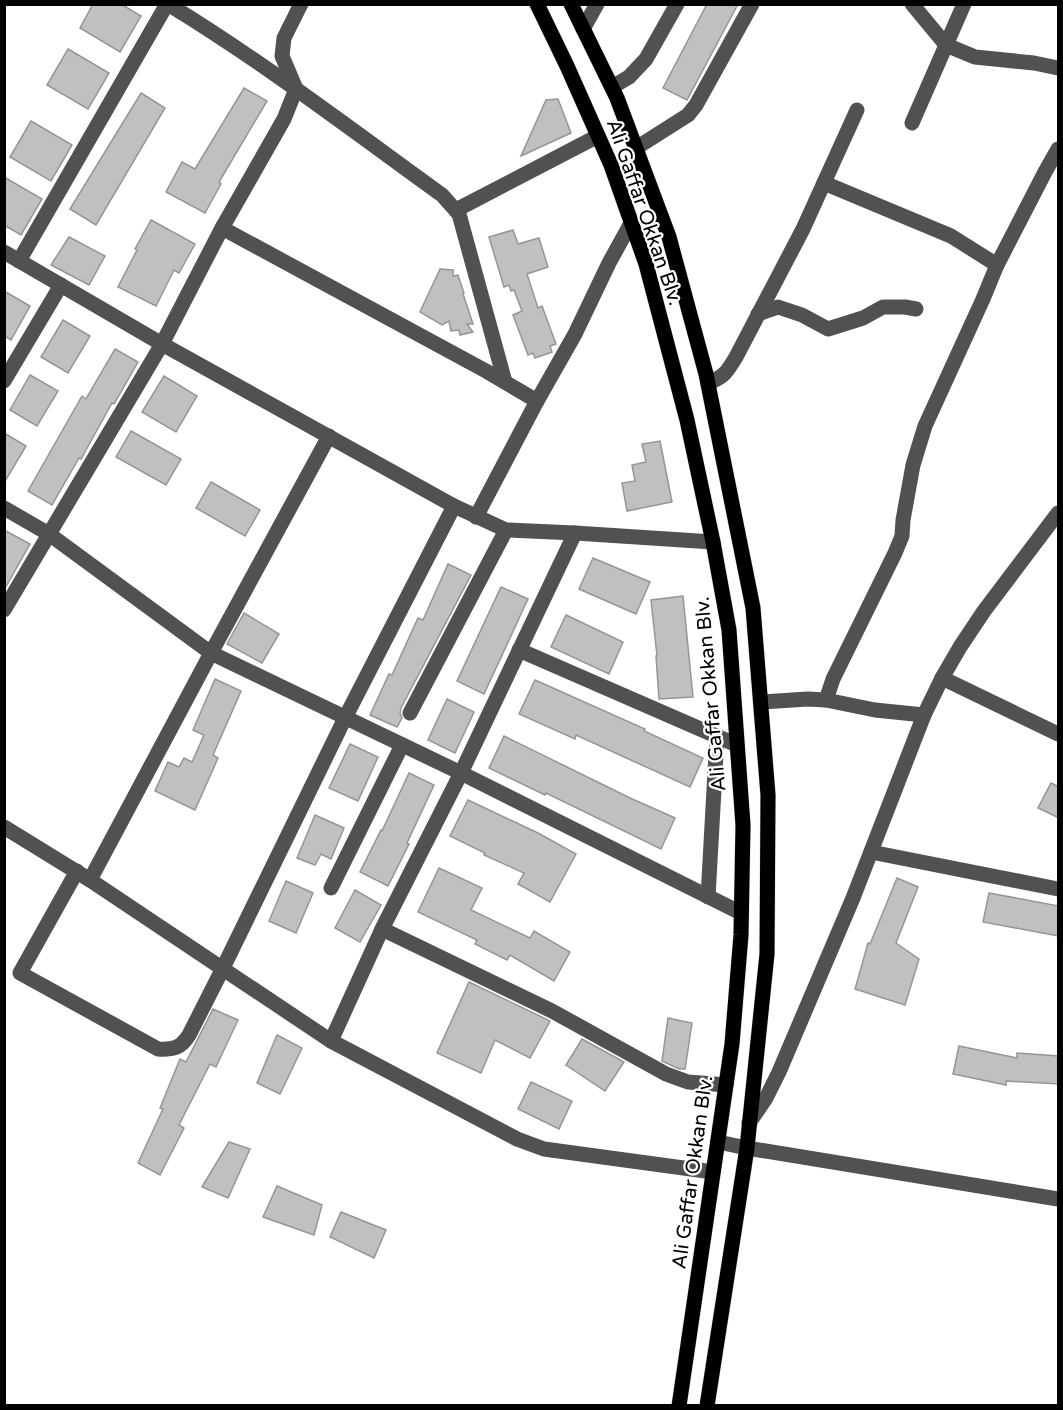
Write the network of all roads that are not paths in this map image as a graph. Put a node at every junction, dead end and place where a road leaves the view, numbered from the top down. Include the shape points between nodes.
1 (168, 4) edge
2 (301, 4) edge
3 (537, 4) edge
4 (572, 4) edge
5 (597, 4) edge
6 (677, 4) edge
7 (752, 4) edge
8 (912, 4) edge
9 (964, 4) edge
10 (583, 29) junction
11 (946, 45) junction
12 (1059, 68) edge
13 (612, 87) junction
14 (296, 89) junction
15 (857, 110) dead end
16 (912, 123) dead end
17 (598, 136) junction
18 (636, 148) junction
19 (1059, 149) edge
20 (824, 183) junction
21 (456, 210) junction
22 (631, 223) junction
23 (222, 228) junction
24 (4, 252) edge
25 (19, 261) junction
26 (997, 265) junction
27 (61, 285) junction
28 (915, 309) dead end
29 (758, 314) junction
30 (162, 344) junction
31 (4, 381) edge
32 (504, 382) junction
33 (708, 383) junction
34 (537, 401) junction
35 (329, 436) junction
36 (454, 506) junction
37 (4, 508) edge
38 (1059, 513) edge
39 (476, 517) junction
40 (506, 530) junction
41 (574, 533) junction
42 (48, 534) junction
43 (713, 542) junction
44 (4, 610) edge
45 (519, 650) junction
46 (211, 653) junction
47 (942, 678) junction
48 (826, 700) junction
49 (761, 702) junction
50 (410, 713) dead end
51 (924, 715) junction
52 (345, 718) junction
53 (1059, 734) edge
54 (717, 736) junction
55 (402, 745) junction
56 (737, 745) junction
57 (461, 773) junction
58 (4, 827) edge
59 (871, 852) junction
60 (77, 871) junction
61 (90, 880) junction
62 (331, 888) dead end
63 (1059, 889) edge
64 (708, 897) junction
65 (741, 913) junction
66 (382, 929) junction
67 (223, 968) junction
68 (331, 1041) junction
69 (726, 1085) junction
70 (749, 1123) junction
71 (718, 1142) junction
72 (747, 1148) junction
73 (713, 1172) junction
74 (1059, 1199) edge
75 (679, 1406) edge
76 (707, 1406) edge

1 - 14 street
1 - 25 street
2 - 14 street via 284,38 282,56
3 - 17 main road, Ali Gaffar Okkan Blv.
4 - 10 main road, Ali Gaffar Okkan Blv.
5 - 10 street
6 - 13 street via 646,59 629,77
7 - 18 street via 688,115
8 - 11 street
9 - 11 street
10 - 13 main road, Ali Gaffar Okkan Blv.
11 - 12 street via 975,57
11 - 16 street
13 - 18 main road, Ali Gaffar Okkan Blv.
14 - 21 street via 442,195
14 - 23 street via 284,119
15 - 20 street
17 - 21 street
17 - 22 main road, Ali Gaffar Okkan Blv.
18 - 33 main road, Ali Gaffar Okkan Blv. via 669,237
19 - 26 street
20 - 26 street via 951,236
20 - 29 street
21 - 32 street
22 - 34 street
22 - 43 main road, Ali Gaffar Okkan Blv. via 687,420
23 - 30 street
23 - 32 street
24 - 25 street
25 - 27 street
26 - 48 street via 925,426 913,465 902,536
27 - 30 street
27 - 31 street
28 - 29 street via 883,307 828,329 778,307
29 - 33 street via 727,373
30 - 35 street
30 - 42 street
32 - 34 street
33 - 49 main road, Ali Gaffar Okkan Blv. via 753,609
34 - 39 street
35 - 36 street
35 - 46 street
36 - 39 street
36 - 52 street
37 - 42 street
38 - 47 street via 984,610
39 - 40 street
40 - 41 street
40 - 50 street
41 - 43 street
41 - 45 street
42 - 44 street
42 - 46 street
43 - 56 main road, Ali Gaffar Okkan Blv. via 729,630
45 - 54 street
45 - 57 street
46 - 52 street
46 - 61 street
47 - 51 street
47 - 53 street
48 - 49 street
48 - 51 street
49 - 70 main road, Ali Gaffar Okkan Blv. via 768,795 767,954
51 - 59 street
52 - 55 street
52 - 67 street
54 - 56 street
54 - 64 street
55 - 57 street
55 - 62 street
56 - 65 main road, Ali Gaffar Okkan Blv. via 743,825
57 - 64 street
57 - 66 street
58 - 60 street
59 - 63 street
59 - 70 street via 779,1072
60 - 61 street
60 - 67 street via 20,973 168,1050 176,1048 189,1035
61 - 67 street
64 - 65 street
65 - 69 main road, Ali Gaffar Okkan Blv.
66 - 68 street
66 - 69 street via 552,1011 666,1074 688,1082
67 - 68 street
68 - 73 street via 544,1149
69 - 71 main road, Ali Gaffar Okkan Blv.
70 - 72 main road, Ali Gaffar Okkan Blv.
71 - 72 street
71 - 73 main road, Ali Gaffar Okkan Blv.
72 - 74 street
72 - 76 main road, Ali Gaffar Okkan Blv.
73 - 75 main road, Ali Gaffar Okkan Blv.

